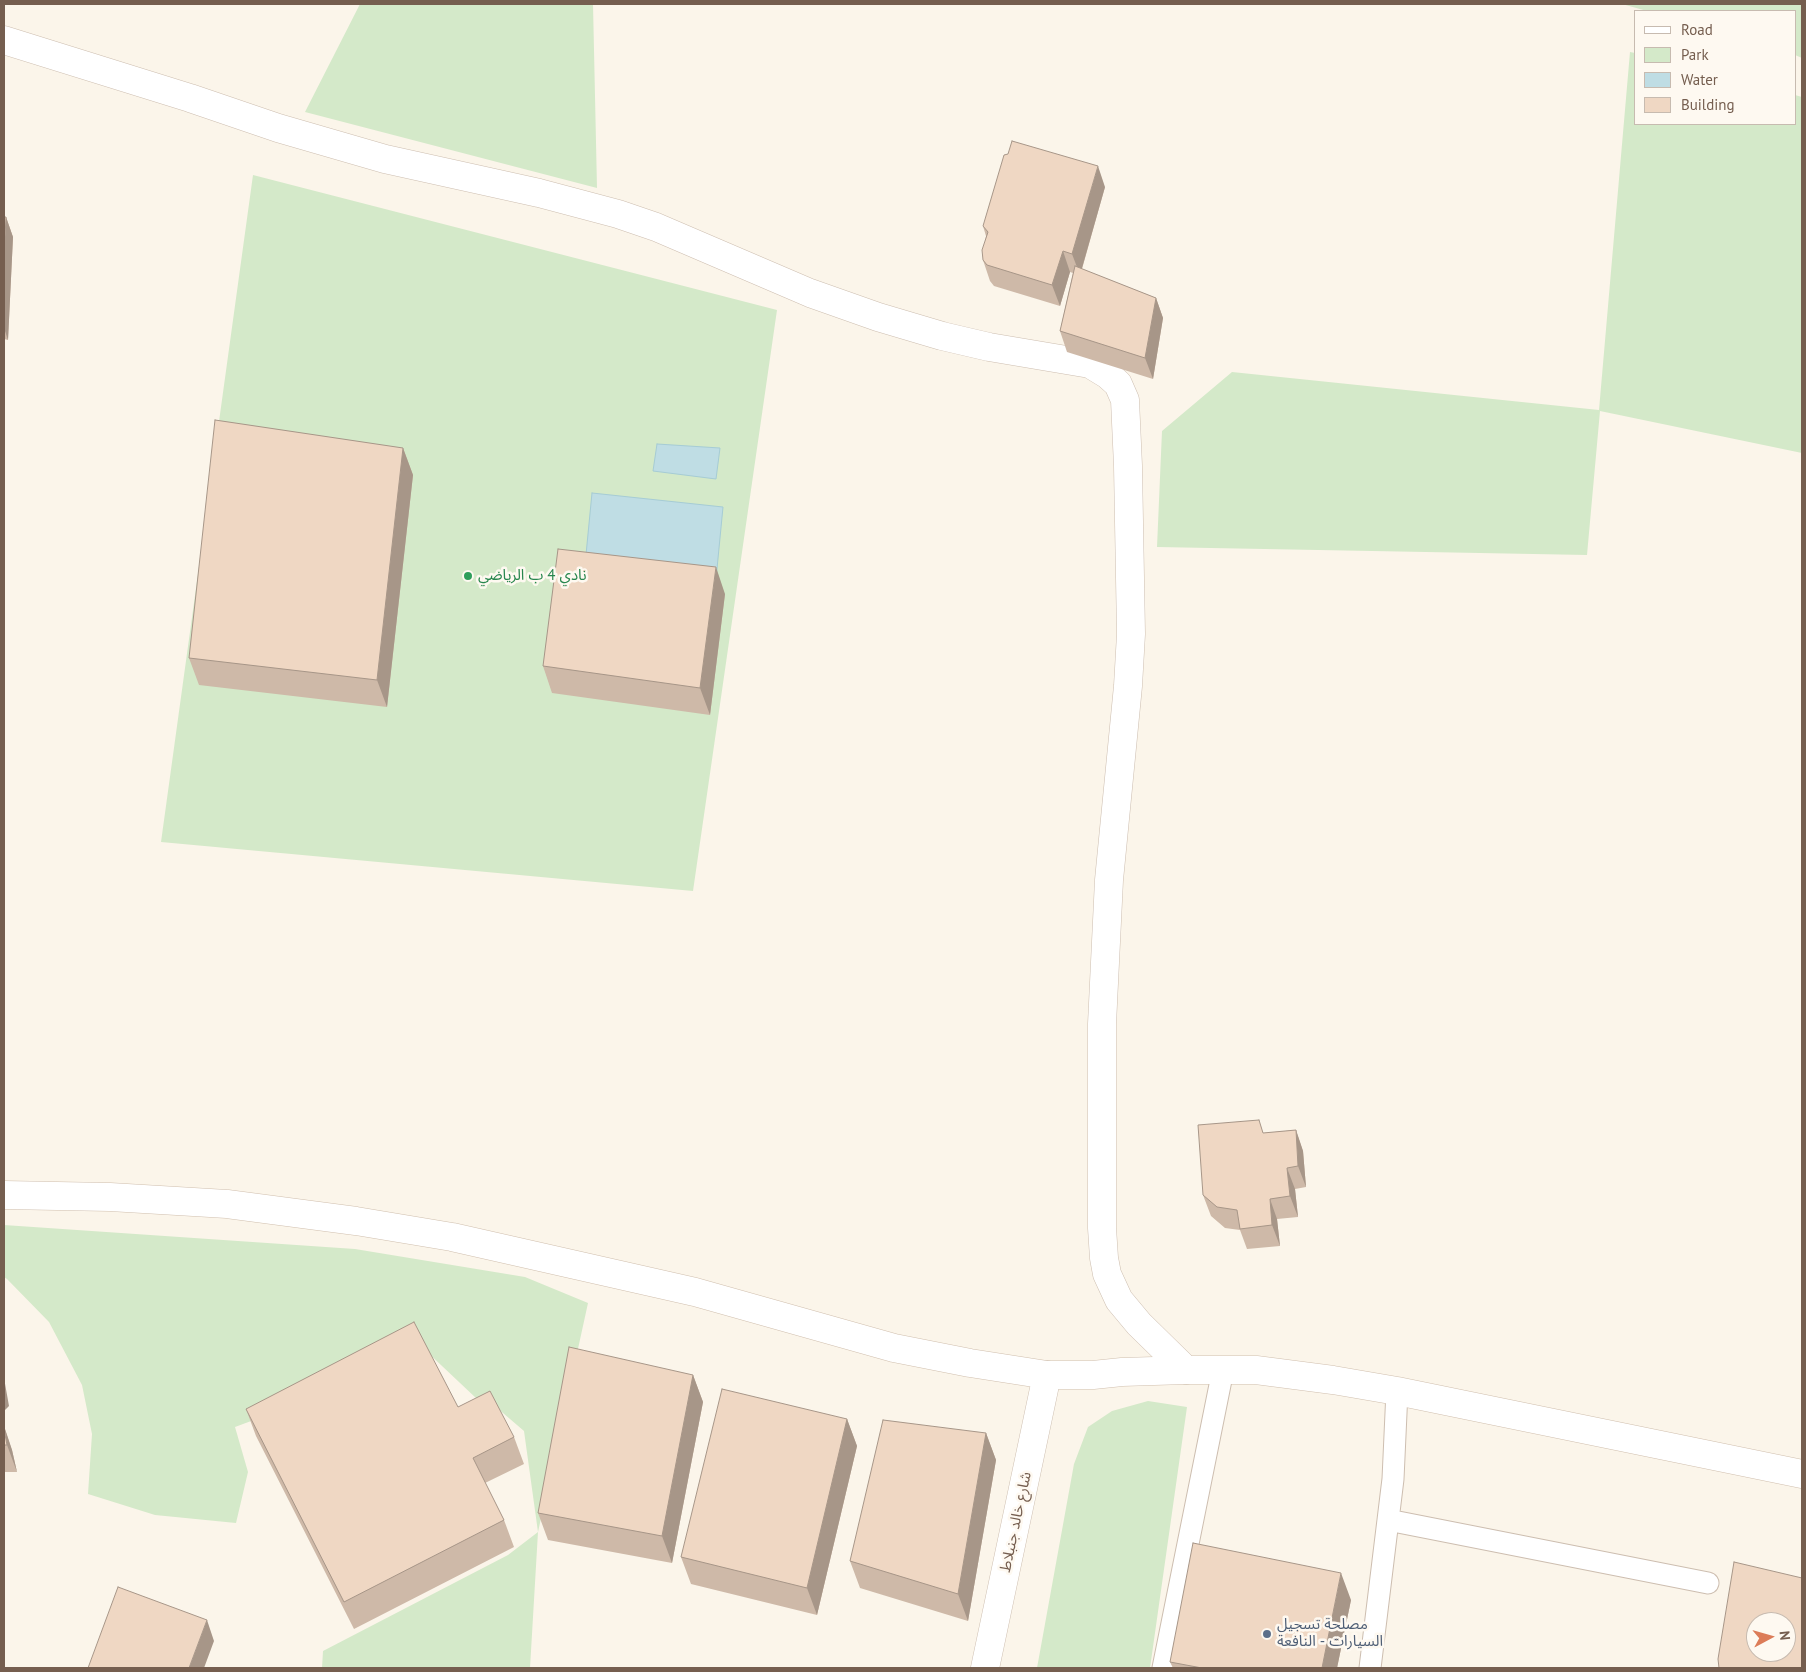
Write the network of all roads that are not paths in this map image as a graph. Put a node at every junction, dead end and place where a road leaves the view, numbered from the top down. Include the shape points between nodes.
1 (4, 40) edge
2 (4, 1195) edge
3 (1186, 1370) junction
4 (1223, 1370) junction
5 (1047, 1375) junction
6 (1397, 1391) junction
7 (1802, 1474) edge
8 (1388, 1520) junction
9 (1708, 1583) dead end
10 (985, 1668) edge
11 (1163, 1668) edge
12 (1370, 1668) edge

1 - 3 street via 376,156 618,214 810,293 878,317 989,347 1090,364 1118,384 1125,400 1128,456 1130,634 1102,1014 1104,1258 1107,1274 1119,1300
2 - 5 street via 227,1204 452,1237 695,1292 894,1348
3 - 4 street
3 - 5 street
4 - 6 street via 1256,1370
4 - 11 lane
5 - 10 street, شارع خالد جنبلاط
6 - 7 street
6 - 8 lane
8 - 9 lane
8 - 12 lane

